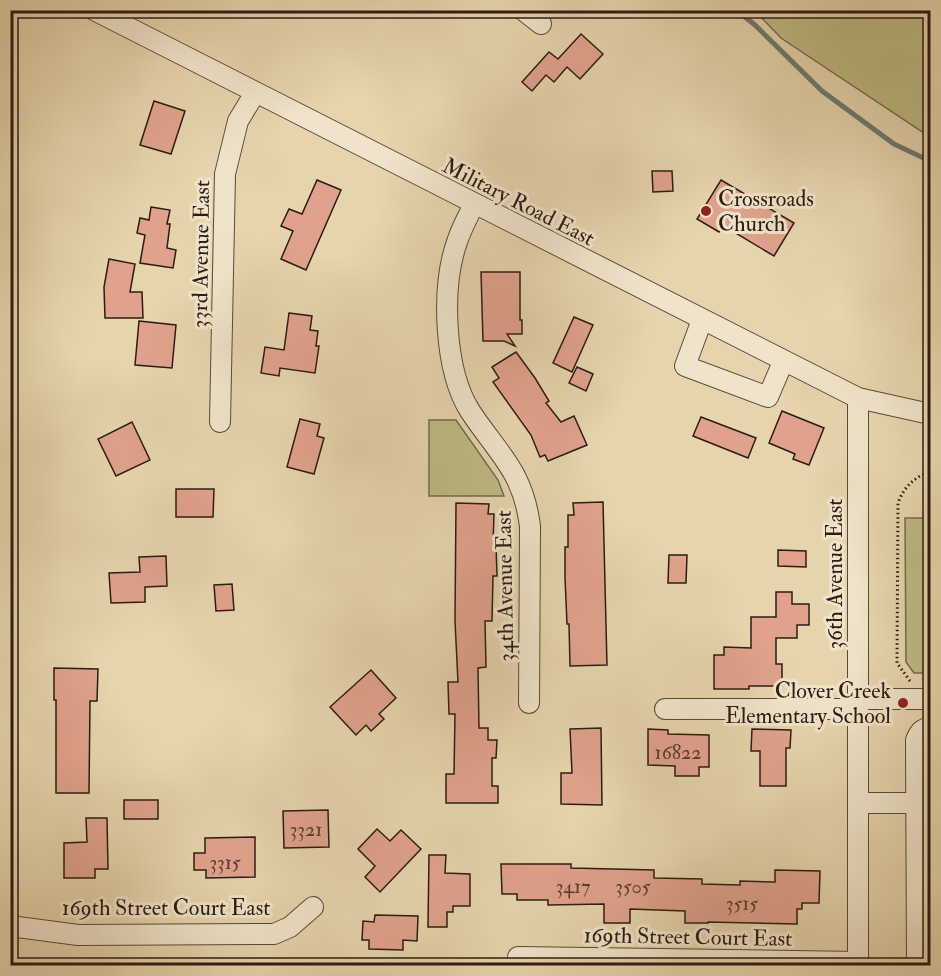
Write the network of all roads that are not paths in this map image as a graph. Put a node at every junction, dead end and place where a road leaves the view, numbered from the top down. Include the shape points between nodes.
1 (94, 10) edge
2 (523, 10) edge
3 (541, 24) dead end
4 (255, 93) junction
5 (474, 204) junction
6 (702, 320) junction
7 (783, 362) junction
8 (858, 399) junction
9 (930, 414) edge
10 (220, 422) dead end
11 (930, 699) edge
12 (529, 703) dead end
13 (858, 704) junction
14 (665, 709) dead end
15 (930, 728) edge
16 (930, 764) edge
17 (921, 796) edge
18 (858, 803) junction
19 (313, 907) dead end
20 (10, 926) edge
21 (518, 957) dead end
22 (858, 964) edge
23 (917, 966) edge

1 - 4 street, Military Road East
2 - 3 street
4 - 5 street, Military Road East
4 - 10 street, 33rd Avenue East via 238,121 225,174
5 - 6 street, Military Road East
5 - 12 street, 34th Avenue East via 452,262 448,349 459,390 512,468 527,503
6 - 7 street, Military Road East
6 - 7 street via 685,366 768,397
7 - 8 street, Military Road East
8 - 9 street, Military Road East
8 - 13 street, 36th Avenue East
11 - 13 street
13 - 14 street
13 - 18 street, 36th Avenue East
15 - 17 street via 919,733 916,740
16 - 17 street via 924,768
17 - 18 street
17 - 23 street
18 - 22 street, 36th Avenue East
19 - 20 street, 169th Street Court East via 290,927 274,934 78,934
21 - 22 street, 169th Street Court East

